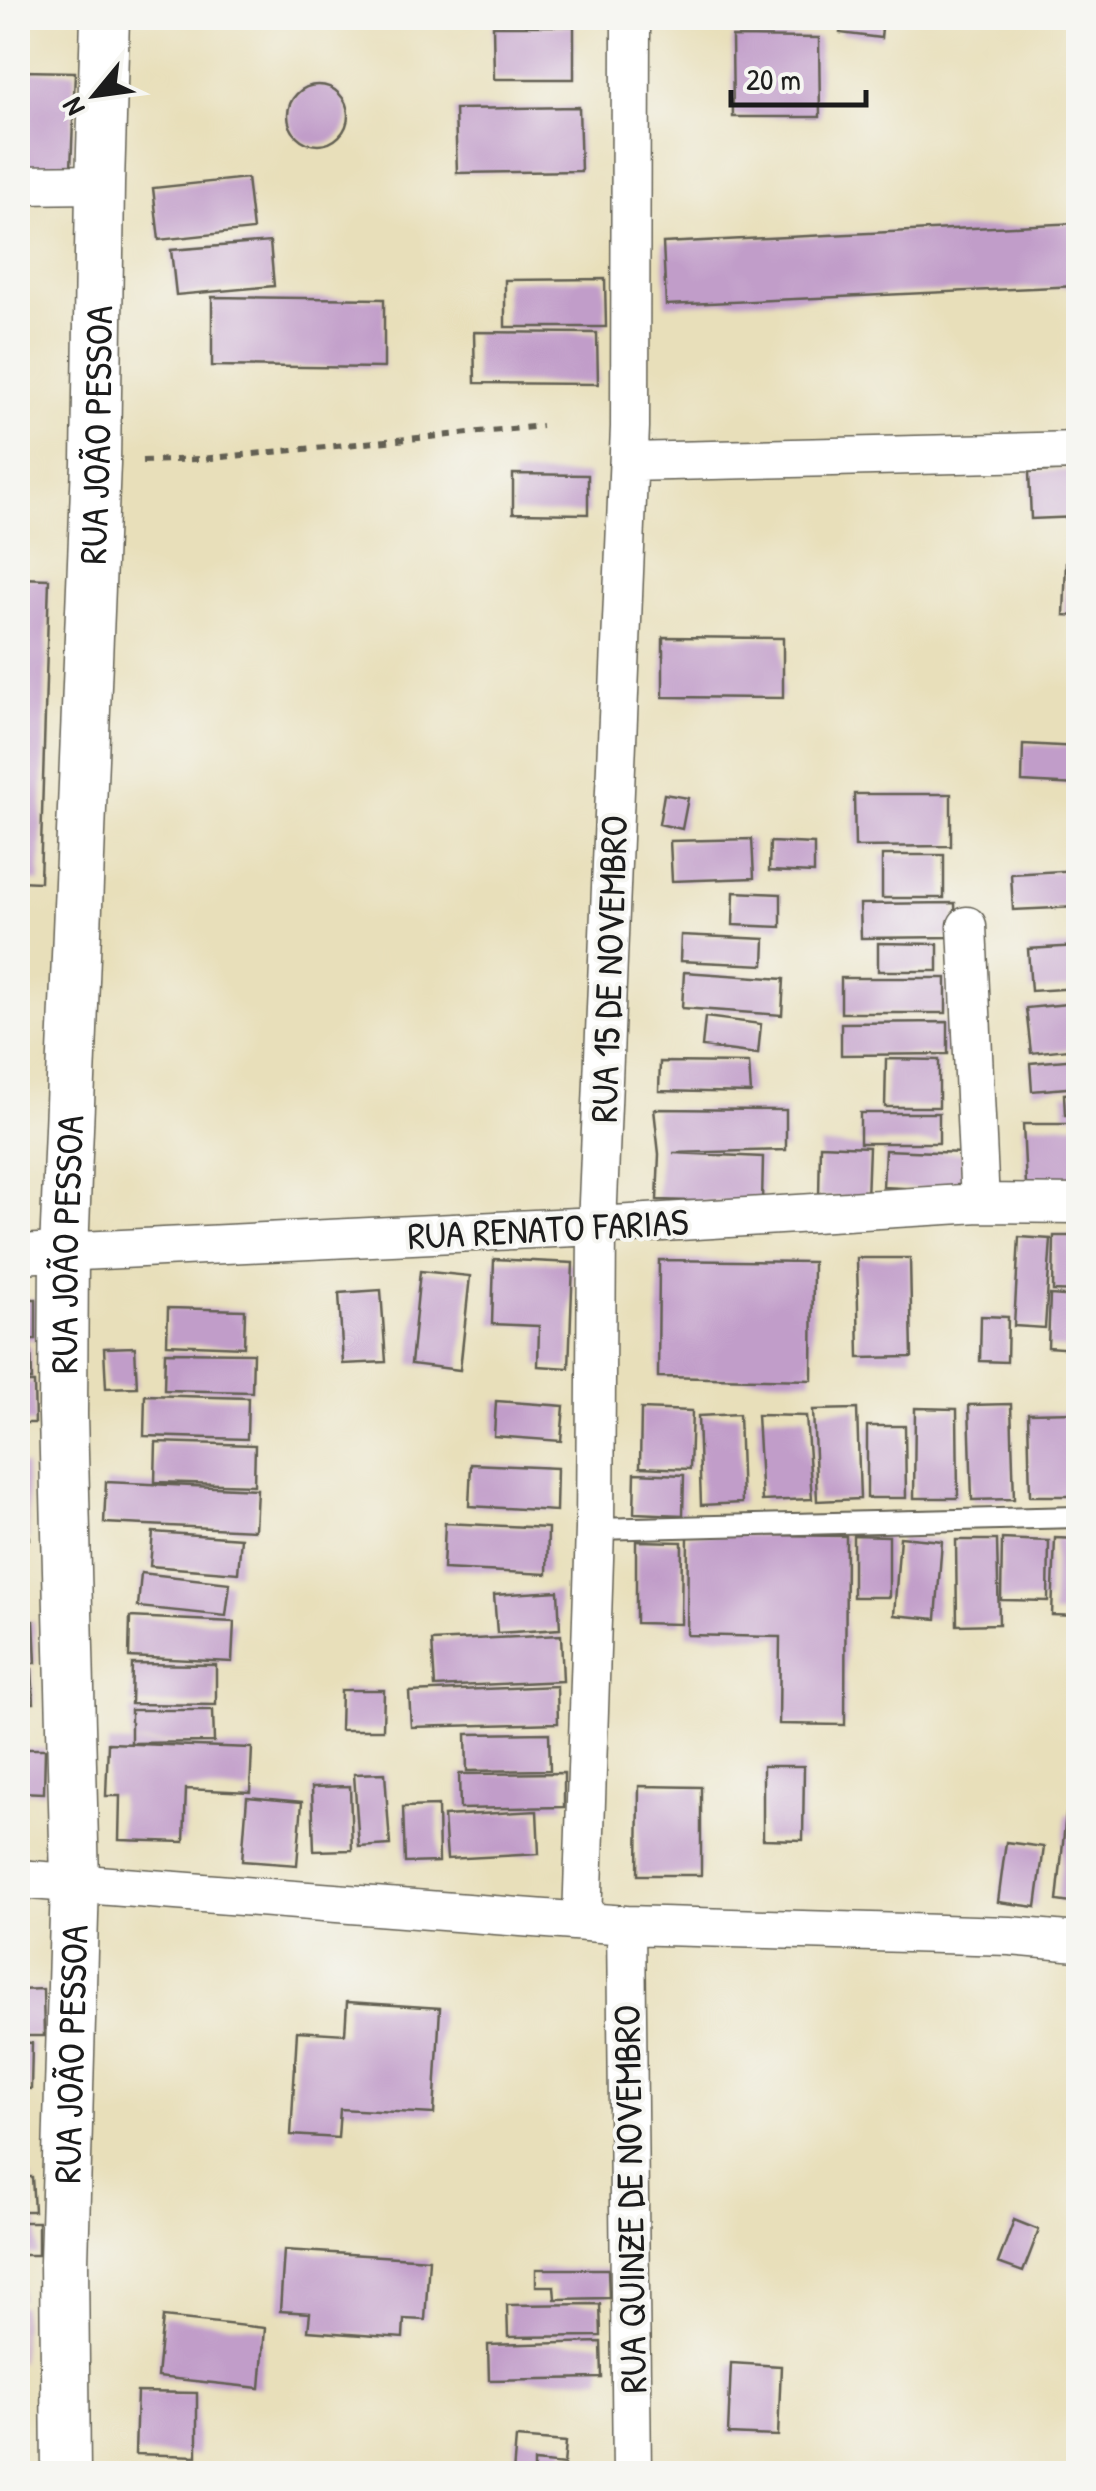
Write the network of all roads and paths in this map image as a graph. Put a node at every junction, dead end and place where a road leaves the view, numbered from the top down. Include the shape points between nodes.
1 (105, 18) edge
2 (630, 18) edge
3 (100, 184) junction
4 (18, 185) edge
5 (542, 426) dead end
6 (1078, 451) edge
7 (96, 462) junction
8 (628, 462) junction
9 (967, 926) dead end
10 (980, 1203) junction
11 (1078, 1204) edge
12 (597, 1226) junction
13 (64, 1252) junction
14 (18, 1254) edge
15 (1078, 1516) edge
16 (595, 1529) junction
17 (18, 1879) edge
18 (75, 1882) junction
19 (582, 1921) junction
20 (626, 1924) junction
21 (1078, 1942) edge
22 (66, 2474) edge
23 (632, 2474) edge

1 - 3 street, RUA JOÃO PESSOA
2 - 8 street, RUA 15 DE NOVEMBRO
3 - 4 street
3 - 7 street, RUA JOÃO PESSOA
5 - 7 path via 202,459
6 - 8 street
7 - 13 street, RUA JOÃO PESSOA
8 - 12 street, RUA 15 DE NOVEMBRO
9 - 10 street
10 - 11 street, RUA RENATO FARIAS
10 - 12 street, RUA RENATO FARIAS
12 - 13 street, RUA RENATO FARIAS
12 - 16 street, RUA 15 DE NOVEMBRO
13 - 14 street, RUA RENATO FARIAS
13 - 18 street, RUA JOÃO PESSOA
15 - 16 lane
16 - 19 street, RUA 15 DE NOVEMBRO
17 - 18 street
18 - 19 street
18 - 22 street, RUA JOÃO PESSOA via 64,2262
19 - 20 street
20 - 21 street
20 - 23 street, RUA QUINZE DE NOVEMBRO

